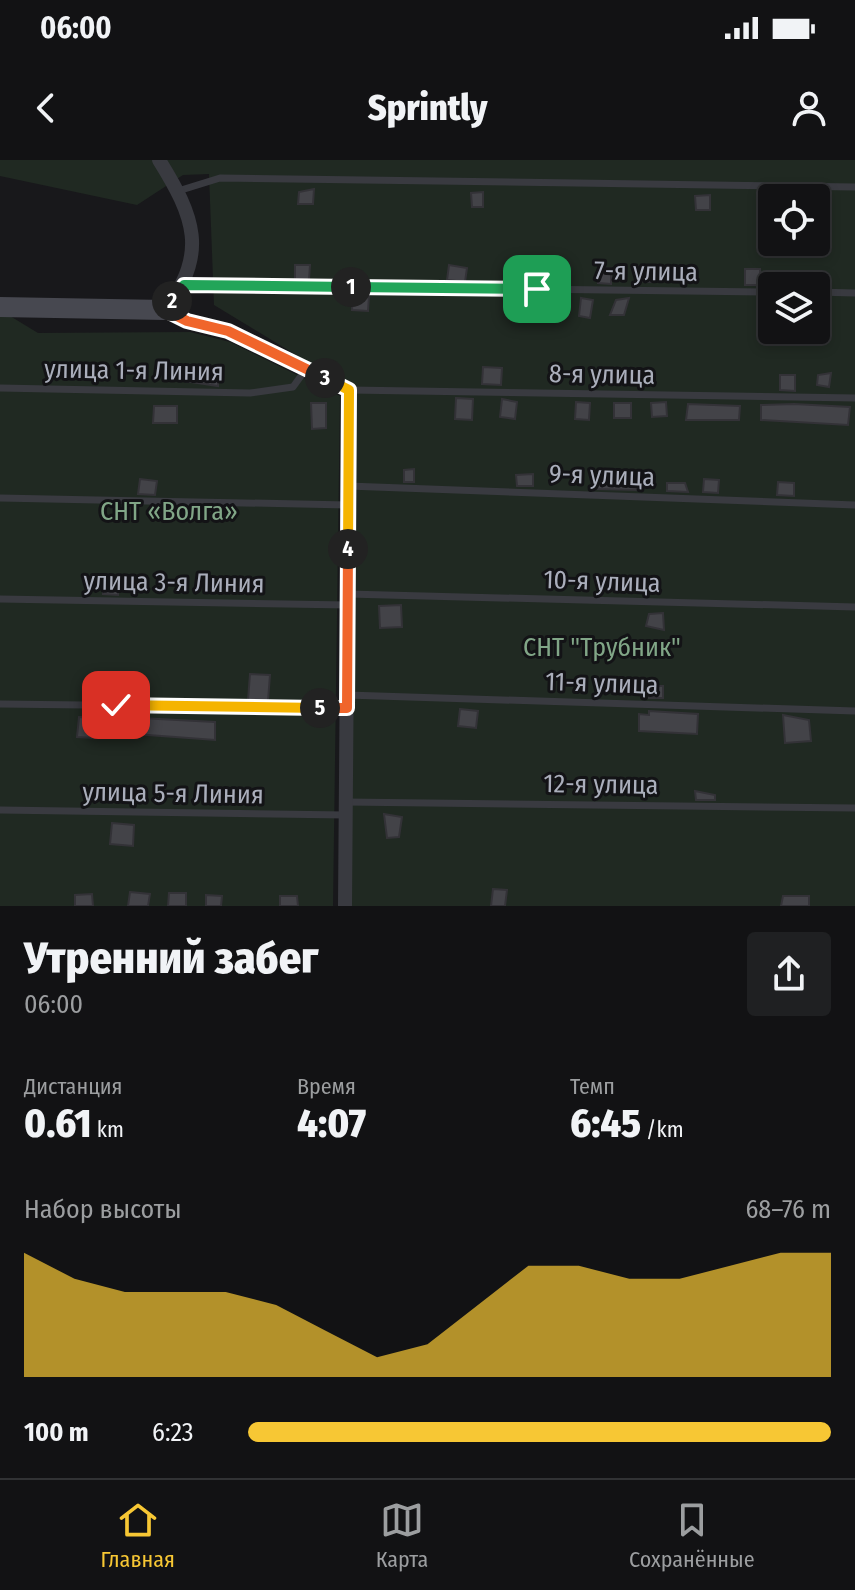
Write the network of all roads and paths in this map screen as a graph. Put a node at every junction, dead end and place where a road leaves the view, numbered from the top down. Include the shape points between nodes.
1 (159, 160) edge
2 (855, 187) edge
3 (178, 191) junction
4 (184, 285) junction
5 (758, 292) edge
6 (830, 292) edge
7 (855, 293) edge
8 (0, 307) edge
9 (165, 310) junction
10 (306, 369) junction
11 (0, 388) edge
12 (349, 390) junction
13 (855, 398) edge
14 (348, 486) junction
15 (0, 498) edge
16 (348, 505) junction
17 (855, 505) edge
18 (0, 599) edge
19 (348, 600) junction
20 (855, 607) edge
21 (347, 702) junction
22 (0, 704) edge
23 (855, 711) edge
24 (346, 808) junction
25 (855, 808) edge
26 (0, 810) edge
27 (345, 906) edge

1 - 3 street
2 - 3 lane via 220,178
3 - 4 street via 193,250
4 - 5 lane, 7-я улица
4 - 9 street
6 - 7 lane
8 - 9 street
9 - 10 street via 228,331
10 - 11 lane, улица 1-я Линия via 293,387 250,393
10 - 12 street
12 - 13 lane, 8-я улица
12 - 14 street
14 - 16 street
14 - 17 lane, 9-я улица
15 - 16 lane
16 - 19 street
18 - 19 lane, улица 3-я Линия
19 - 20 lane, 10-я улица
19 - 21 street
21 - 22 lane, 11-я улица
21 - 23 lane, 11-я улица
21 - 24 street
24 - 25 lane, 12-я улица
24 - 26 lane, улица 5-я Линия
24 - 27 street

